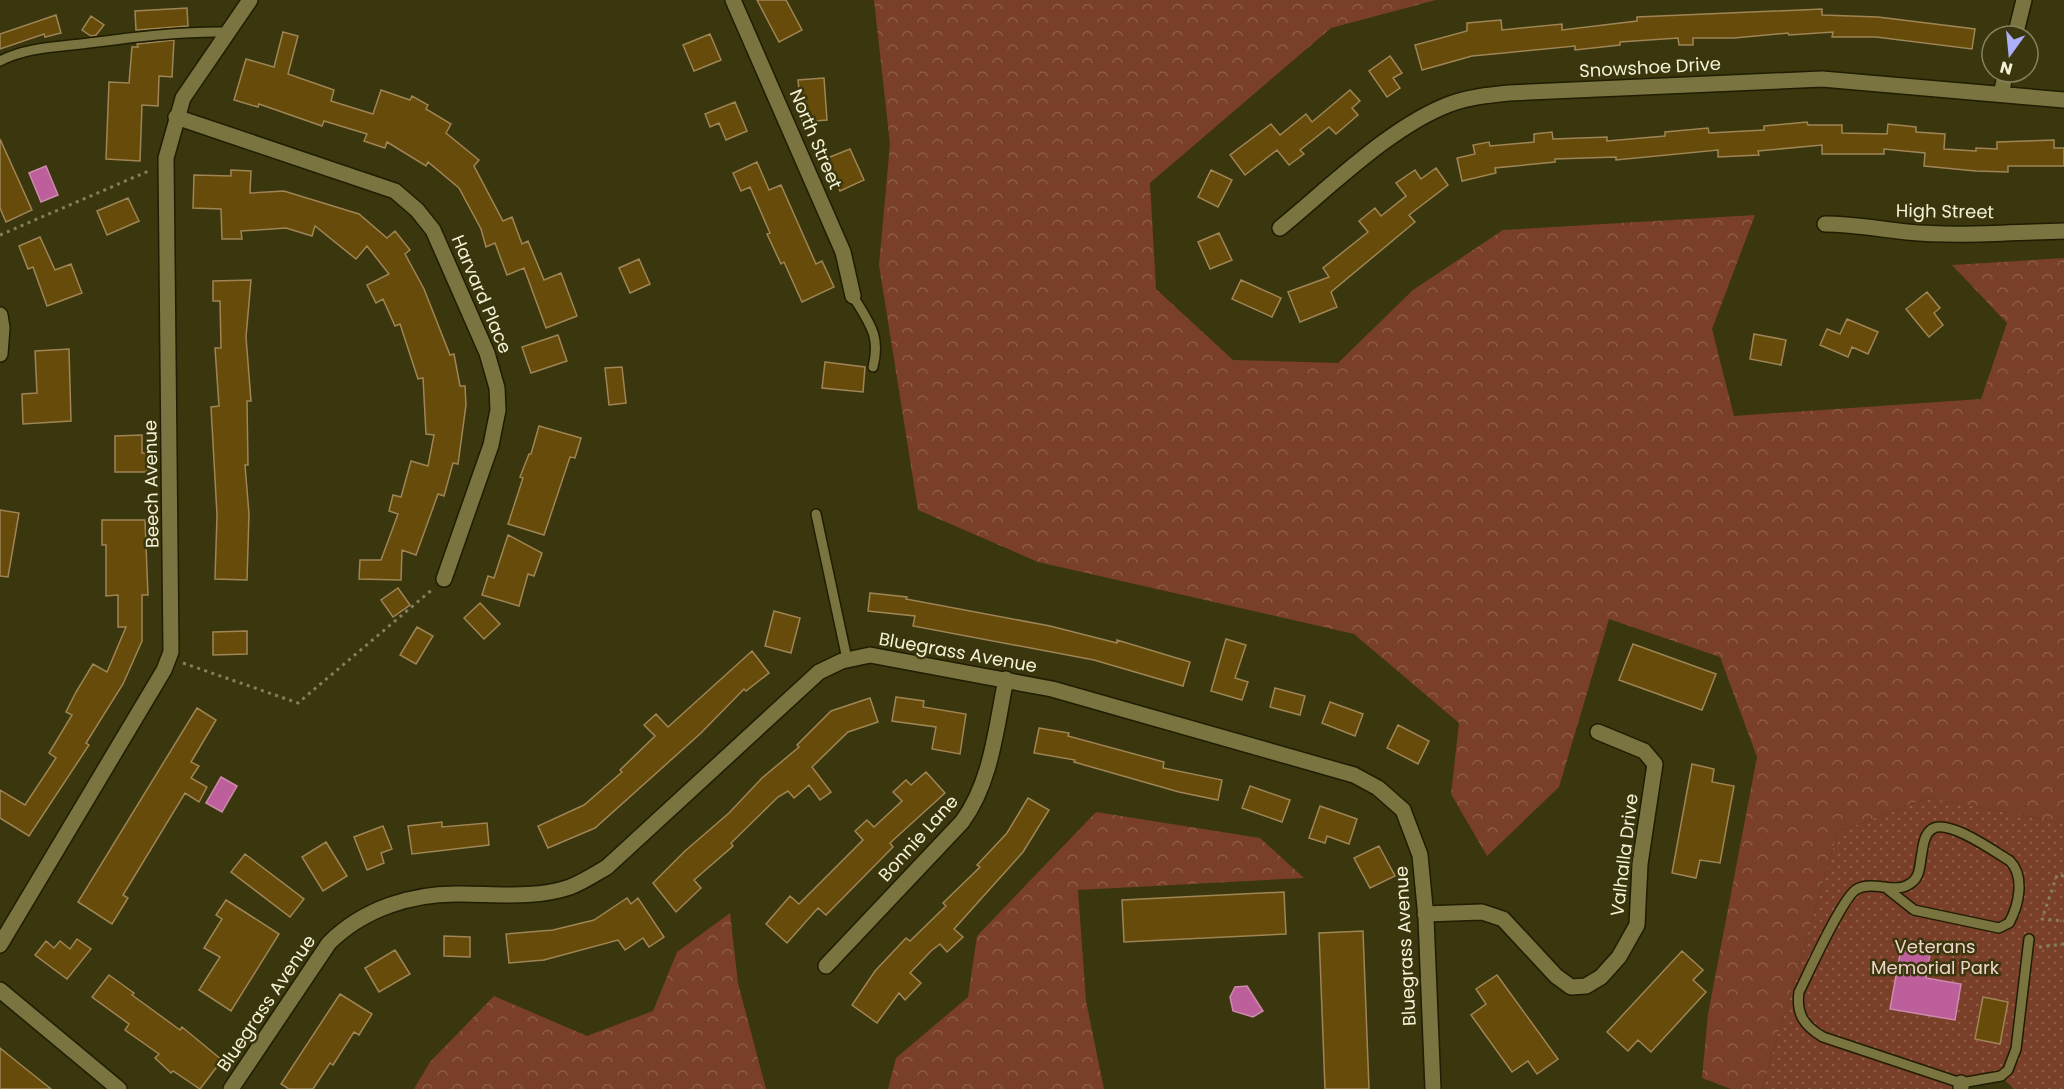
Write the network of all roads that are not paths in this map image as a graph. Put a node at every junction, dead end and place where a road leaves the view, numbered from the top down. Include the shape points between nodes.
1 (250, 0) edge
2 (733, 0) edge
3 (2024, 0) edge
4 (2018, 24) edge
5 (227, 32) junction
6 (0, 61) edge
7 (2003, 84) edge
8 (2001, 94) junction
9 (2064, 100) edge
10 (176, 117) junction
11 (1825, 224) dead end
12 (1280, 228) dead end
13 (2064, 231) edge
14 (853, 296) joint
15 (0, 315) edge
16 (0, 354) edge
17 (873, 367) dead end
18 (816, 514) dead end
19 (444, 579) road end
20 (847, 659) junction
21 (1006, 679) junction
22 (1598, 732) dead end
23 (1885, 887) junction
24 (1425, 914) junction
25 (2029, 939) dead end
26 (0, 945) edge
27 (826, 966) dead end
28 (0, 990) edge
29 (1961, 1086) edge
30 (118, 1089) edge
31 (231, 1089) edge
32 (1433, 1089) edge

1 - 5 street, Beech Avenue
2 - 14 street, North Street via 843,252
3 - 4 street
5 - 6 lane via 84,44 30,51
5 - 10 street, Beech Avenue via 192,81
7 - 8 street
8 - 9 street, Snowshoe Drive
8 - 12 street, Snowshoe Drive via 1822,79 1468,98 1419,119
10 - 19 street, Harvard Place via 395,191 434,230 487,353 498,404 491,445
10 - 26 street, Beech Avenue via 167,163 169,658
11 - 13 street, High Street via 1857,224 1905,232
14 - 17 lane via 876,336 878,351
15 - 16 street
18 - 20 lane
20 - 21 street, Bluegrass Avenue via 870,655
20 - 31 street, Bluegrass Avenue via 819,672 607,867 585,880 535,894 413,898 373,912 338,934
21 - 24 street, Bluegrass Avenue via 1188,726 1363,779 1392,798 1408,818 1420,855
21 - 27 street, Bonnie Lane via 985,776 974,806
22 - 24 street, Valhalla Drive via 1644,751 1655,764 1640,864 1637,925 1619,957 1601,977 1586,987 1571,987 1503,919 1482,912
23 - 23 lane via 1914,910 1999,928 2009,924 2015,913 2020,882 2017,868 2010,861 1953,828 1941,826 1926,837 1918,874 1912,883
23 - 29 lane via 1869,885 1850,896 1799,992 1803,1023 1823,1037
24 - 32 street, Bluegrass Avenue
25 - 29 lane via 2016,1049 2008,1070 2001,1076
28 - 30 street

